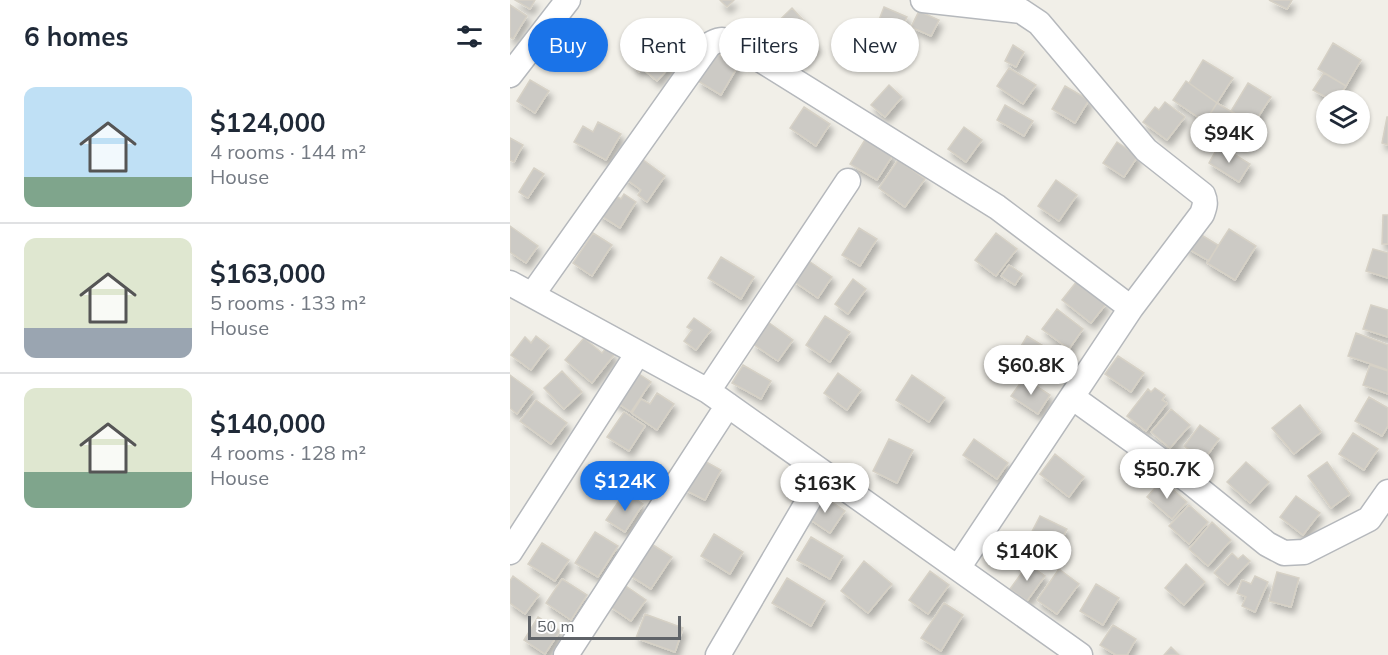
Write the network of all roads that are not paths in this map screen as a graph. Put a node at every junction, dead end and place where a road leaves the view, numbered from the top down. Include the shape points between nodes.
1 (568, 0) edge
2 (923, 0) edge
3 (510, 75) edge
4 (848, 181) dead end
5 (510, 283) edge
6 (532, 295) junction
7 (1131, 308) junction
8 (638, 353) junction
9 (708, 391) junction
10 (1072, 397) junction
11 (728, 405) junction
12 (824, 474) junction
13 (1388, 492) edge
14 (510, 552) edge
15 (958, 568) junction
16 (566, 655) edge
17 (718, 655) edge
18 (1080, 655) edge

1 - 3 street
2 - 7 street via 1022,11 1032,17 1146,150 1203,195 1203,214
4 - 9 street
5 - 6 street
6 - 7 street via 709,45 724,39 997,207
6 - 8 street
7 - 10 street
8 - 9 street
8 - 14 street
9 - 11 street
10 - 13 street via 1284,553 1304,552 1369,519
10 - 15 street
11 - 12 street
11 - 16 street
12 - 15 street
12 - 17 street
15 - 18 street

